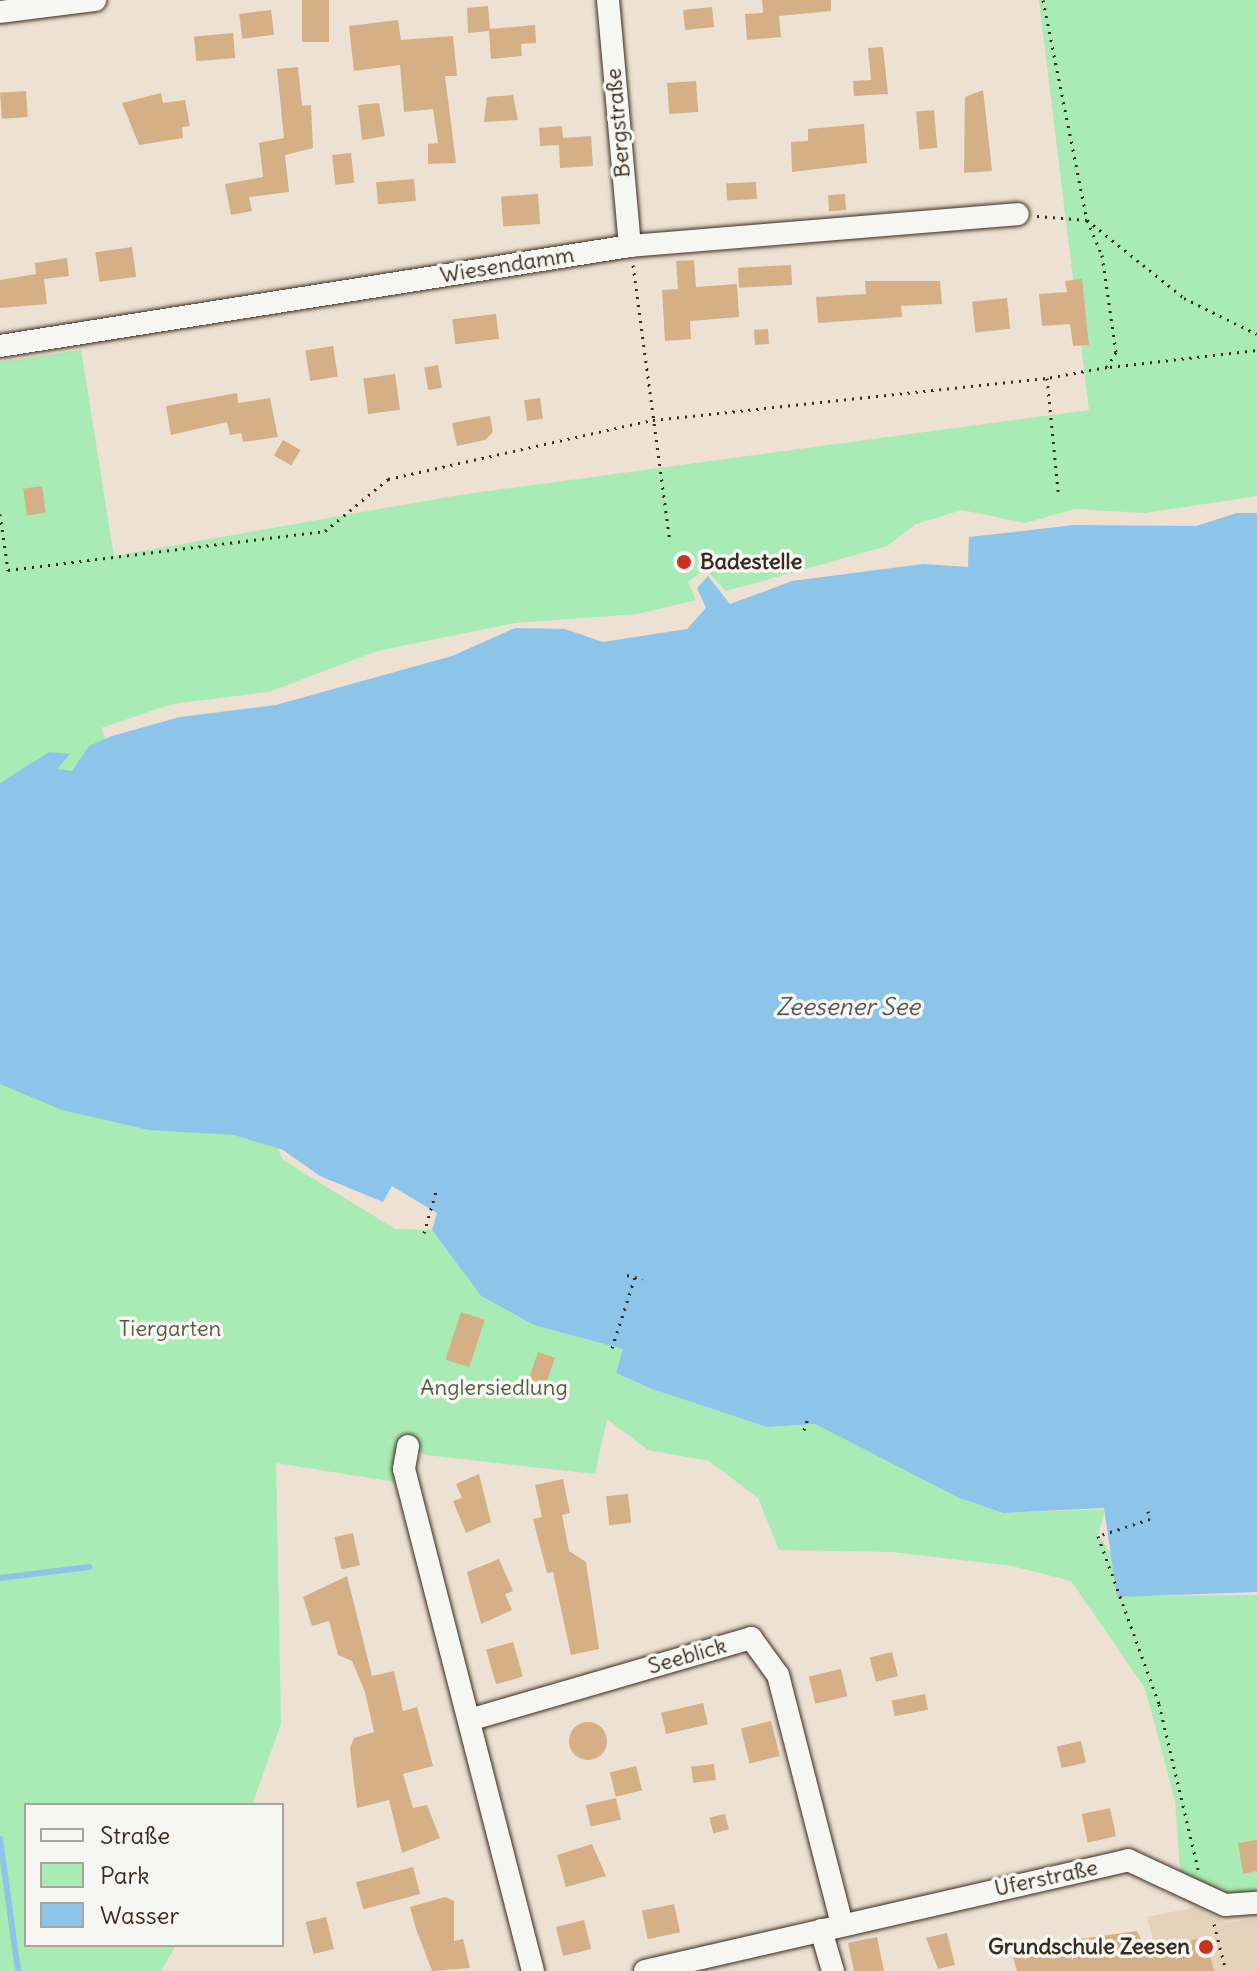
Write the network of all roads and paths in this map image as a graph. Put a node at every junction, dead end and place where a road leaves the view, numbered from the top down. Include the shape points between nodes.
1 (95, 0) edge
2 (608, 0) edge
3 (1043, 0) edge
4 (0, 12) edge
5 (1018, 214) joint
6 (1087, 220) junction
7 (630, 246) junction
8 (1257, 334) edge
9 (0, 346) edge
10 (1257, 350) edge
11 (1107, 367) junction
12 (1047, 378) junction
13 (653, 420) junction
14 (1058, 491) dead end
15 (0, 514) edge
16 (670, 543) dead end
17 (437, 1188) dead end
18 (424, 1233) dead end
19 (627, 1275) dead end
20 (635, 1277) junction
21 (642, 1279) dead end
22 (612, 1348) dead end
23 (809, 1415) dead end
24 (804, 1430) dead end
25 (408, 1446) dead end
26 (1148, 1511) dead end
27 (469, 1720) junction
28 (1205, 1896) junction
29 (1257, 1903) edge
30 (832, 1927) junction
31 (533, 1971) edge
32 (645, 1971) edge
33 (833, 1971) edge
34 (1226, 1971) edge

1 - 4 street
2 - 7 street, Bergstraße
3 - 6 path
5 - 6 path
5 - 7 street, Wiesendamm
6 - 8 path via 1184,298
6 - 11 path via 1102,255 1116,352
7 - 9 street, Wiesendamm
7 - 13 path
10 - 11 path
11 - 12 path
12 - 13 path
12 - 14 path
13 - 15 path via 388,479 325,531 8,570
13 - 16 path
17 - 18 path
19 - 20 path
20 - 21 path
20 - 22 path
23 - 24 path
25 - 27 street via 404,1469
26 - 28 path via 1150,1519 1098,1536 1159,1704
27 - 30 street, Seeblick via 751,1638 778,1675
27 - 31 street
28 - 29 street, Uferstraße via 1235,1908
28 - 30 street, Uferstraße via 1128,1860
28 - 34 path
30 - 32 street, Uferstraße
30 - 33 street

